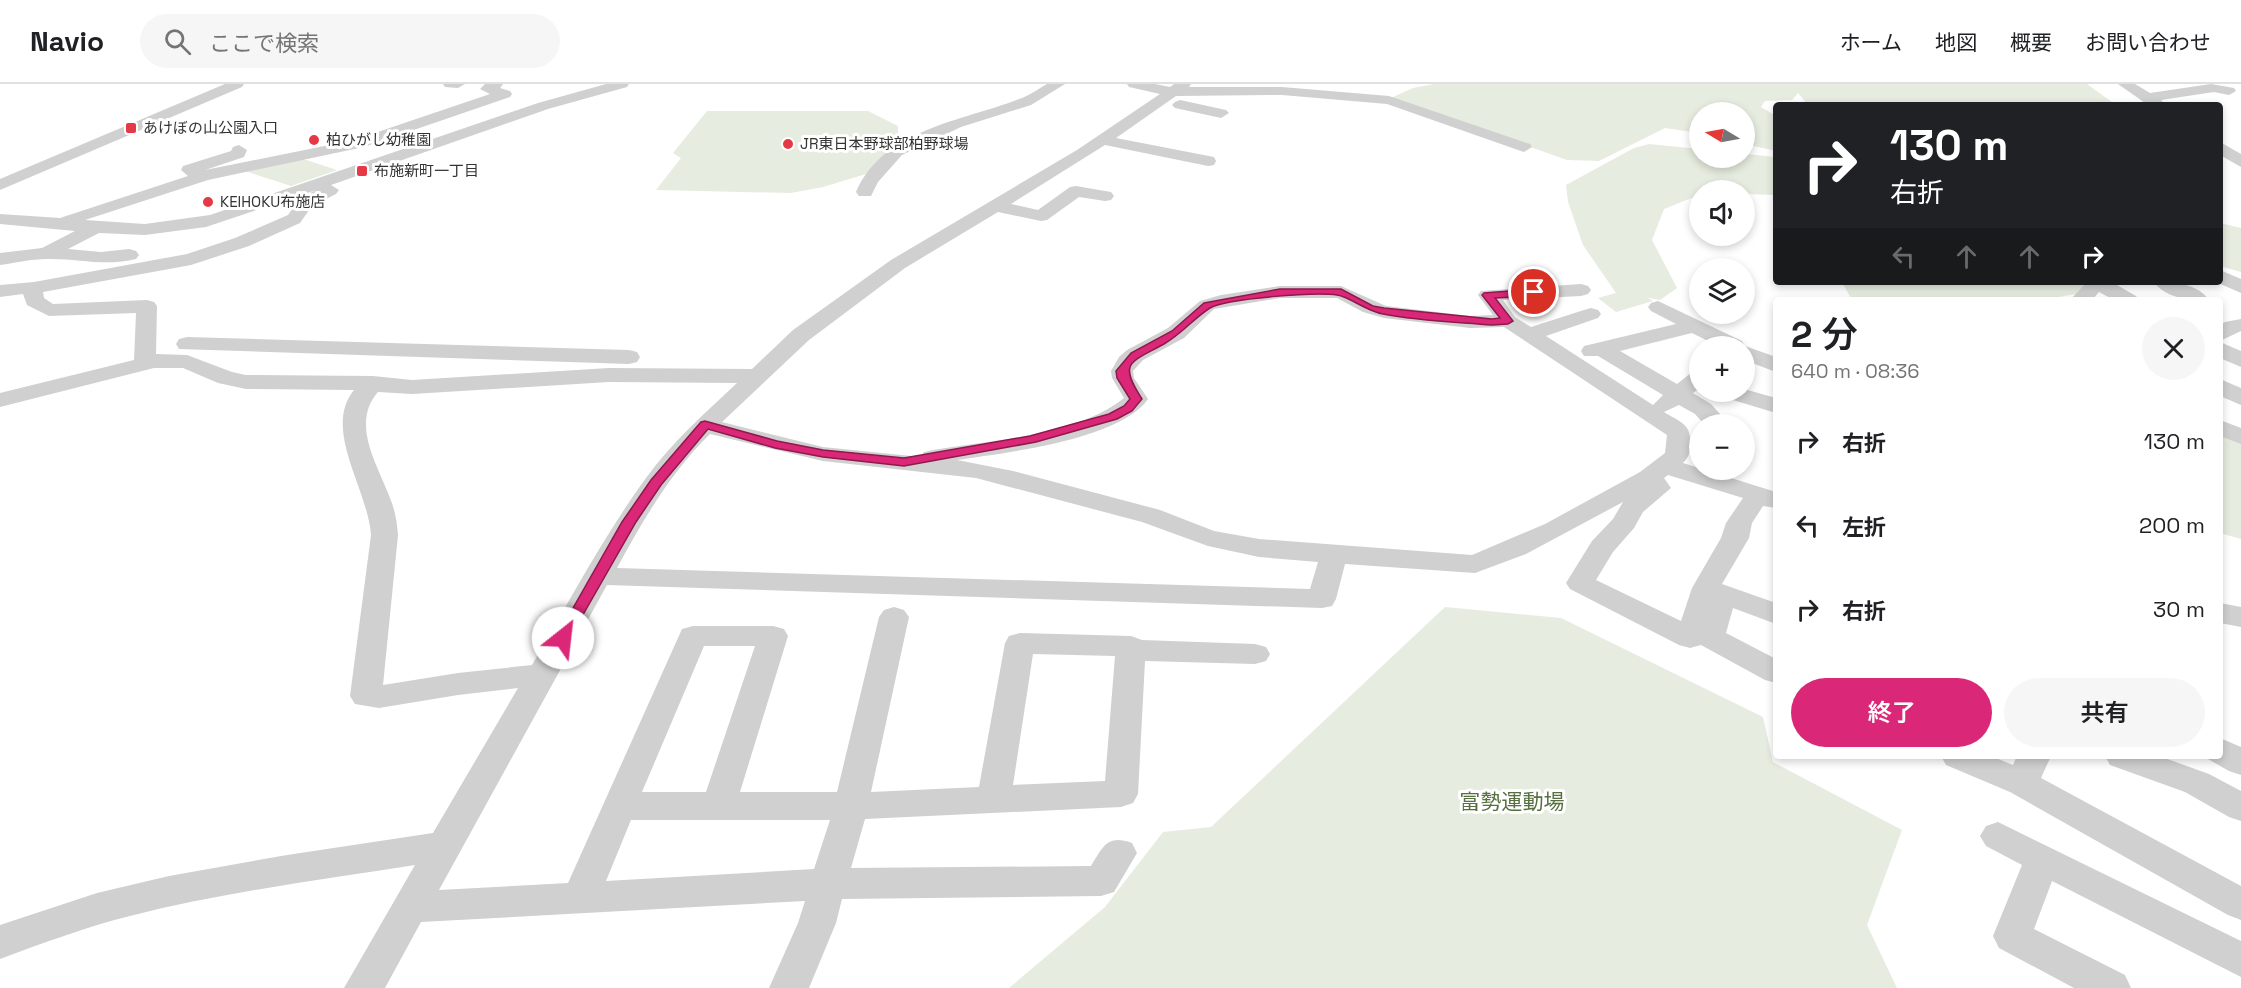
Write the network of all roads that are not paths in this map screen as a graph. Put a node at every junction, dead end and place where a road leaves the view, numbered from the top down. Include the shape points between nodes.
1 (201, 84) edge
2 (450, 84) edge
3 (458, 84) edge
4 (622, 84) edge
5 (1058, 84) edge
6 (1134, 84) edge
7 (2125, 84) edge
8 (2198, 84) edge
9 (234, 85) edge
10 (500, 89) edge
11 (570, 90) edge
12 (1171, 92) edge
13 (2233, 92) edge
14 (2152, 101) edge
15 (543, 105) junction
16 (1221, 113) dead end
17 (453, 137) junction
18 (1103, 140) junction
19 (358, 144) junction
20 (1524, 147) dead end
21 (2223, 149) edge
22 (239, 150) dead end
23 (397, 156) junction
24 (1208, 161) dead end
25 (2241, 162) edge
26 (204, 176) junction
27 (0, 184) edge
28 (866, 192) dead end
29 (1104, 196) dead end
30 (996, 206) junction
31 (237, 212) junction
32 (0, 219) edge
33 (59, 224) junction
34 (97, 227) junction
35 (47, 253) junction
36 (0, 259) edge
37 (2223, 270) edge
38 (2241, 272) edge
39 (2223, 277) edge
40 (2100, 285) edge
41 (2106, 285) edge
42 (2170, 285) edge
43 (2241, 286) edge
44 (32, 288) junction
45 (1581, 290) dead end
46 (0, 291) edge
47 (2083, 297) edge
48 (2124, 297) edge
49 (2193, 297) edge
50 (1658, 307) dead end
51 (2223, 313) edge
52 (1591, 314) dead end
53 (1508, 321) junction
54 (2241, 323) edge
55 (1695, 326) junction
56 (2223, 333) edge
57 (1530, 334) junction
58 (1714, 336) edge
59 (187, 344) dead end
60 (1602, 348) junction
61 (1755, 356) edge
62 (1565, 357) junction
63 (152, 361) junction
64 (1773, 364) edge
65 (764, 369) junction
66 (373, 383) junction
67 (1689, 386) edge
68 (2223, 388) edge
69 (1678, 394) junction
70 (2241, 398) edge
71 (1755, 399) edge
72 (0, 400) edge
73 (1773, 405) edge
74 (1708, 414) edge
75 (1652, 415) junction
76 (705, 425) junction
77 (904, 462) junction
78 (1656, 471) junction
79 (1771, 499) edge
80 (1334, 554) junction
81 (598, 576) junction
82 (1724, 593) junction
83 (1773, 613) edge
84 (2223, 614) edge
85 (894, 617) dead end
86 (2241, 617) edge
87 (1131, 650) junction
88 (1255, 654) dead end
89 (1773, 670) edge
90 (542, 675) junction
91 (2223, 752) edge
92 (1974, 759) edge
93 (2130, 759) edge
94 (2241, 762) edge
95 (2028, 769) edge
96 (994, 800) junction
97 (619, 806) junction
98 (719, 806) junction
99 (851, 806) junction
100 (2241, 807) edge
101 (1998, 836) dead end
102 (445, 846) junction
103 (1119, 853) dead end
104 (2043, 859) junction
105 (829, 884) junction
106 (580, 898) junction
107 (2241, 904) edge
108 (411, 907) junction
109 (0, 942) edge
110 (2241, 960) edge
111 (364, 988) edge
112 (789, 988) edge
113 (2111, 988) edge

1 - 9 street
2 - 3 street
4 - 11 street
5 - 28 street via 1026,102 955,124 896,152 870,180
6 - 12 street
7 - 14 street
8 - 13 street
9 - 27 street
10 - 15 street
10 - 19 street
11 - 15 street
12 - 16 street
12 - 18 street
12 - 20 street via 1292,91 1389,100
13 - 14 street
15 - 17 street
17 - 23 street
17 - 44 street via 478,143 378,171 320,194 306,202 294,219 242,242 191,259
18 - 24 street
18 - 30 street
19 - 23 street
19 - 26 street
21 - 25 street
22 - 26 street via 238,154 189,170
23 - 31 street
26 - 33 street
29 - 30 street via 1076,191 1041,216
30 - 65 street via 898,264 801,335
31 - 34 street via 165,229
31 - 35 street via 259,221 181,249 101,258
32 - 33 street
33 - 34 street
34 - 35 street
35 - 36 street
37 - 38 street
39 - 43 street
40 - 47 street
41 - 48 street
42 - 49 street
44 - 46 street
44 - 63 street via 34,301 49,310 147,306 145,359
45 - 53 street via 1488,295
50 - 55 street
51 - 54 street
52 - 57 street
53 - 57 street
53 - 77 street via 1470,322 1384,312 1341,292 1280,292 1221,301 1207,305 1176,333 1127,363 1123,378 1136,399 1113,417 1031,440
54 - 56 street
55 - 58 street
55 - 60 street
57 - 62 street
59 - 65 street
60 - 62 street
60 - 69 street
61 - 64 street
62 - 75 street
63 - 66 street via 187,362 246,382
63 - 72 street
65 - 66 street via 412,387
65 - 76 street
66 - 90 street via 357,408 353,434 380,504 386,532 366,696 379,698
67 - 69 street
68 - 70 street
69 - 74 street
69 - 75 street
71 - 73 street
75 - 78 street via 1679,432 1677,456
76 - 77 street via 823,454
76 - 81 street via 656,482
77 - 80 street via 1004,476 1151,516 1208,538 1259,548
78 - 79 street
78 - 79 street via 1658,488 1632,508 1580,583 1690,638 1706,588 1735,538 1739,523 1754,501
78 - 80 street via 1554,530 1475,564
79 - 82 street
80 - 81 street via 1322,599
81 - 90 street
82 - 83 street
82 - 89 street via 1710,637
84 - 86 street
85 - 99 street
87 - 88 street
87 - 96 street via 1121,794
87 - 96 street via 1131,646 1020,643
90 - 102 street
91 - 94 street
92 - 95 street
93 - 100 street via 2197,783
95 - 107 street
96 - 99 street
97 - 98 street
97 - 98 street via 693,636 773,636
97 - 106 street
98 - 99 street
99 - 105 street
101 - 104 street
102 - 108 street
102 - 109 street via 150,896 54,922
103 - 105 street via 1101,881
104 - 110 street
104 - 113 street via 2013,936
105 - 106 street
105 - 112 street
106 - 108 street
108 - 111 street

